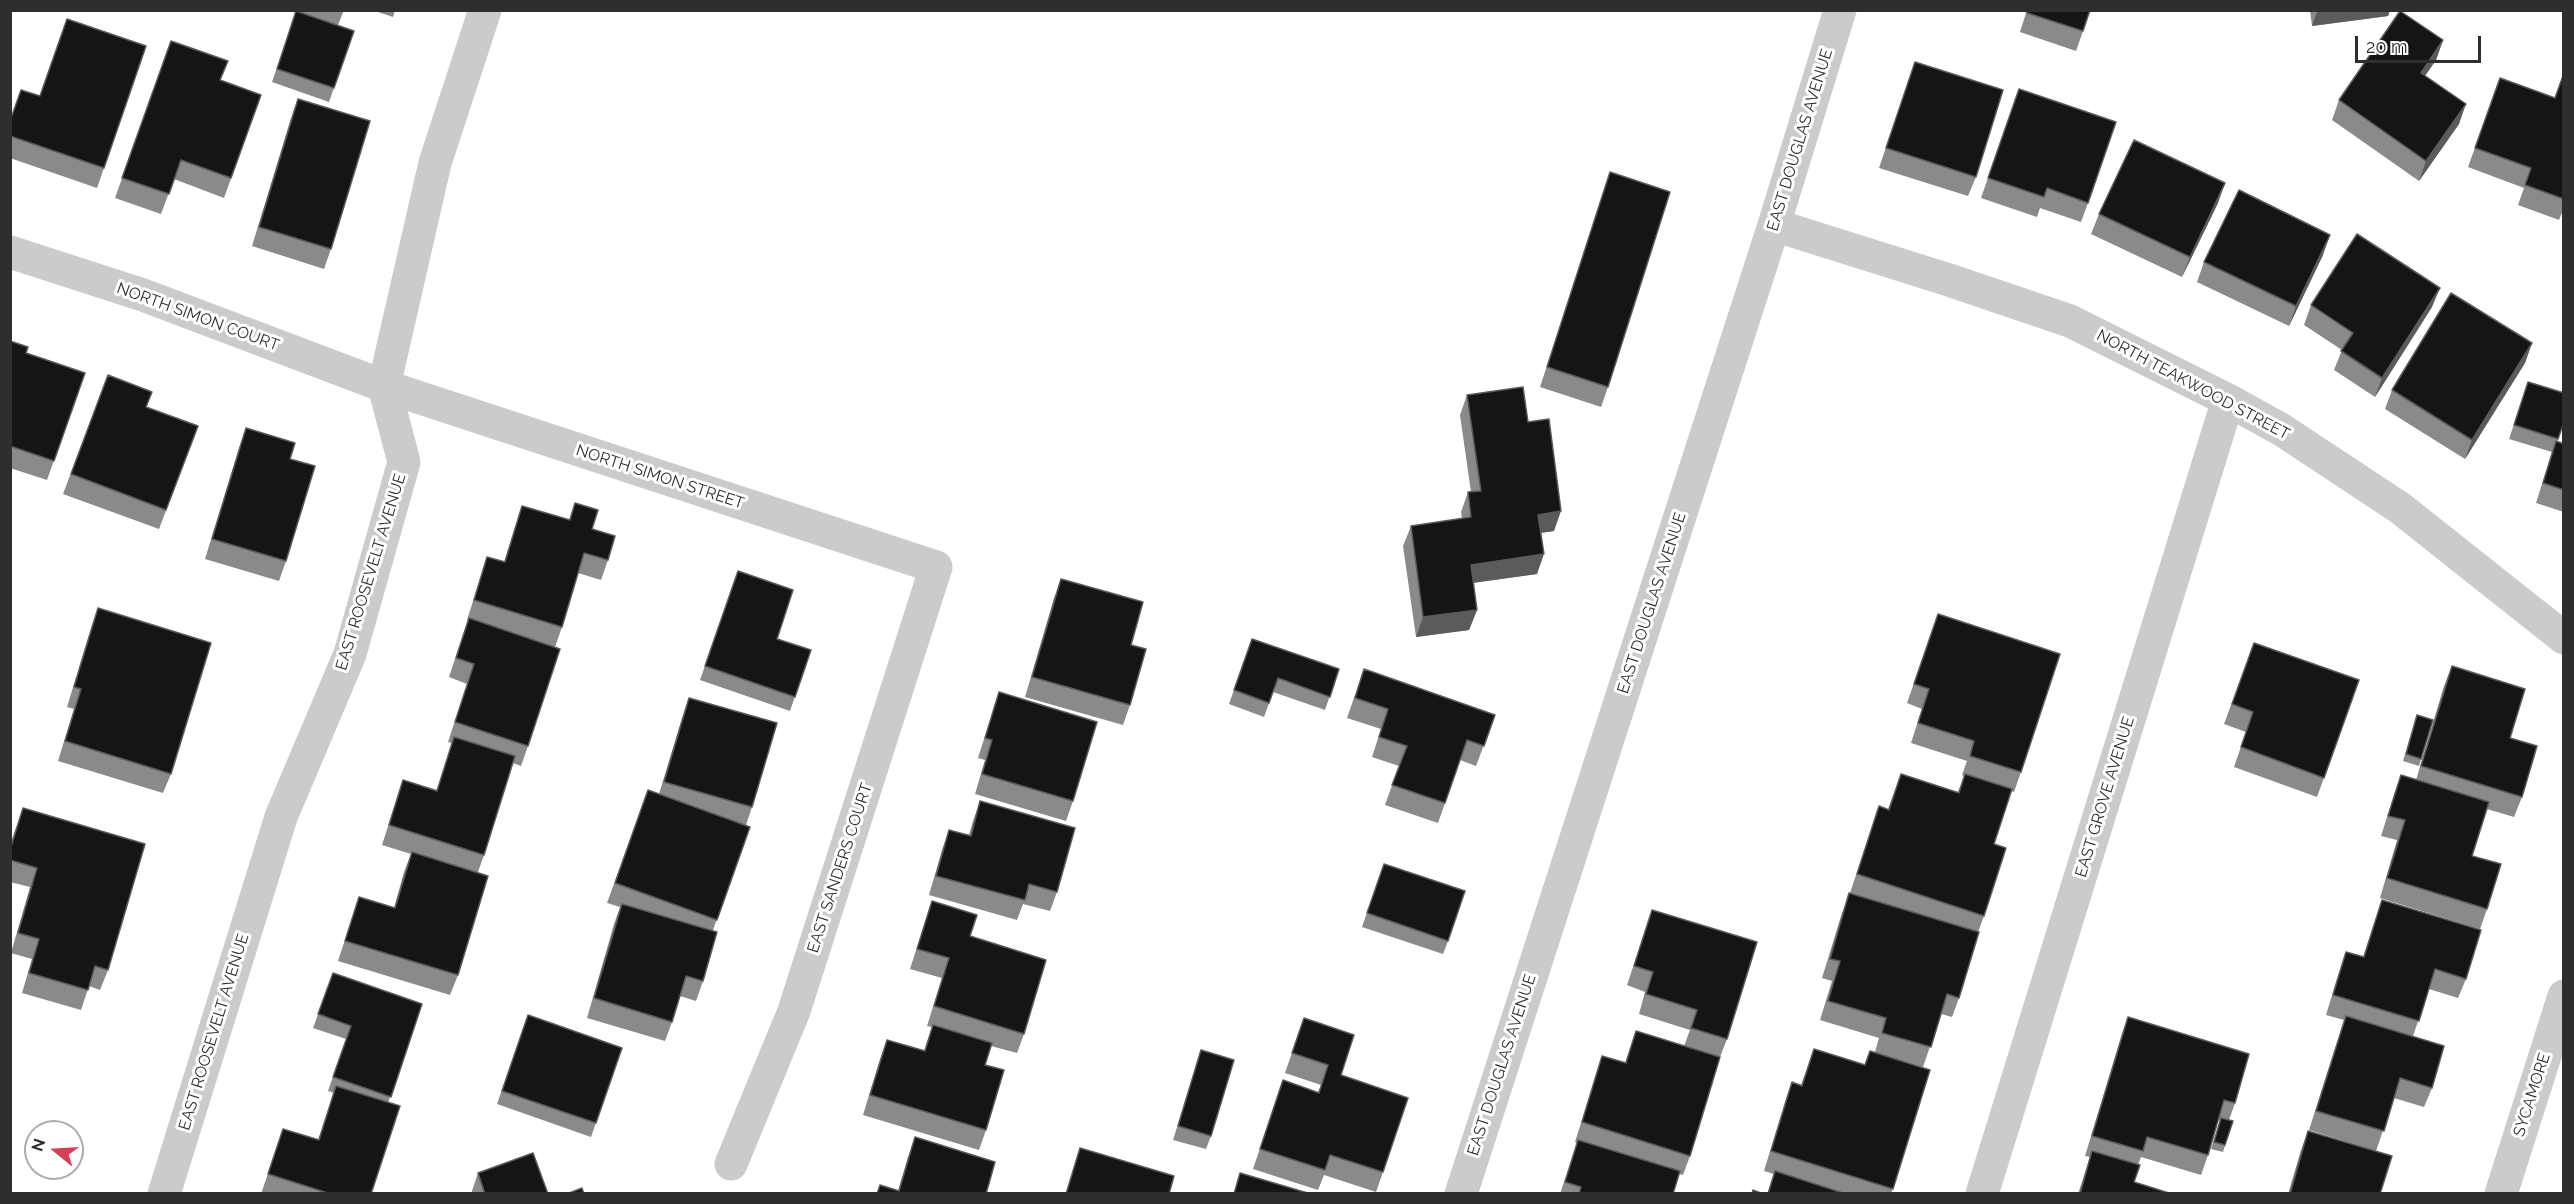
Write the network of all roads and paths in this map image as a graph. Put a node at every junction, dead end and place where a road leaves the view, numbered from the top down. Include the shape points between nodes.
1 (486, 10) edge
2 (1840, 10) edge
3 (1774, 225) junction
4 (10, 252) edge
5 (384, 386) junction
6 (2228, 400) junction
7 (936, 567) joint
8 (2564, 638) edge
9 (2564, 996) edge
10 (731, 1164) dead end
11 (164, 1194) edge
12 (1461, 1194) edge
13 (1982, 1194) edge
14 (2501, 1194) edge

1 - 5 street, EAST ROOSEVELT AVENUE via 435,163
2 - 3 street, EAST DOUGLAS AVENUE
3 - 6 street, NORTH TEAKWOOD STREET via 2070,321
3 - 12 street, EAST DOUGLAS AVENUE
4 - 5 street, NORTH SIMON COURT via 143,295
5 - 7 street, NORTH SIMON STREET
5 - 11 street, EAST ROOSEVELT AVENUE via 404,462 350,654 281,817
6 - 8 street, NORTH TEAKWOOD STREET via 2282,430 2400,508
6 - 13 street, EAST GROVE AVENUE
7 - 10 street, EAST SANDERS COURT via 794,1011
9 - 14 street, SYCAMORE

